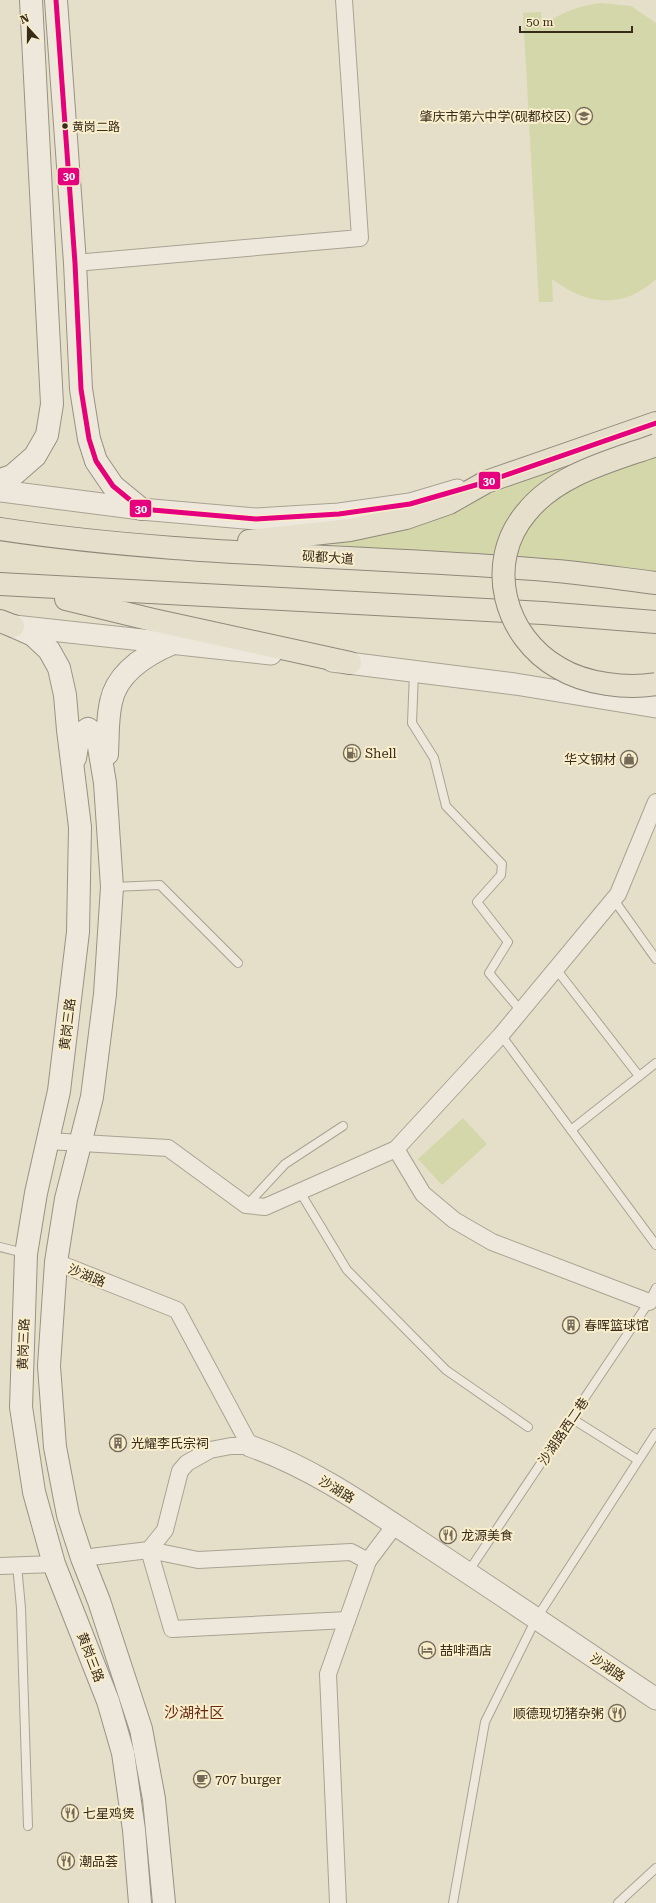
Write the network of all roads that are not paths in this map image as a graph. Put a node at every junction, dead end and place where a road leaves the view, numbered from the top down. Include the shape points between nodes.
1 (31, 0) edge
2 (56, 0) edge
3 (66, 0) edge
4 (344, 0) edge
5 (58, 26) junction
6 (75, 263) junction
7 (52, 387) junction
8 (81, 389) junction
9 (656, 423) edge
10 (656, 445) edge
11 (0, 480) edge
12 (486, 482) junction
13 (0, 491) edge
14 (141, 509) junction
15 (0, 529) edge
16 (180, 548) junction
17 (656, 583) edge
18 (8, 585) edge
19 (656, 622) edge
20 (4, 624) edge
21 (173, 643) junction
22 (350, 663) junction
23 (414, 671) junction
24 (656, 684) edge
25 (656, 707) edge
26 (73, 773) junction
27 (105, 783) junction
28 (656, 802) edge
29 (112, 887) junction
30 (614, 900) junction
31 (656, 959) edge
32 (238, 963) dead end
33 (556, 969) junction
34 (521, 1011) junction
35 (501, 1035) junction
36 (656, 1063) edge
37 (639, 1076) junction
38 (343, 1126) dead end
39 (571, 1130) junction
40 (48, 1141) junction
41 (80, 1144) junction
42 (396, 1148) junction
43 (300, 1192) junction
44 (246, 1205) junction
45 (656, 1246) edge
46 (0, 1247) edge
47 (26, 1254) junction
48 (56, 1262) junction
49 (656, 1288) edge
50 (649, 1302) junction
51 (571, 1418) junction
52 (528, 1427) dead end
53 (656, 1433) edge
54 (250, 1446) junction
55 (638, 1460) junction
56 (395, 1525) junction
57 (148, 1550) junction
58 (82, 1558) junction
59 (368, 1561) junction
60 (54, 1564) junction
61 (0, 1566) edge
62 (17, 1566) junction
63 (467, 1572) junction
64 (536, 1619) junction
65 (347, 1620) junction
66 (656, 1700) edge
67 (28, 1826) dead end
68 (656, 1868) edge
69 (140, 1903) edge
70 (164, 1903) edge
71 (338, 1903) edge
72 (453, 1903) edge
73 (618, 1903) edge

1 - 7 main road
2 - 5 main road
3 - 5 street
4 - 6 street via 360,238
5 - 6 main road
6 - 8 main road
7 - 8 main road via 67,396
7 - 11 main road via 47,436 35,456 12,476
8 - 14 main road via 89,439 96,461 112,486
9 - 12 main road
10 - 24 main road, bridge via 569,478 544,495 526,512 514,531 505,552 502,574 505,598 512,620 525,640 541,656 560,669 584,678 614,685
12 - 14 street via 410,504 339,514 256,519
12 - 16 main road via 449,503 406,518 357,529
13 - 14 street
15 - 16 main road, 砚都大道
16 - 17 main road, 砚都大道 via 558,571
18 - 19 main road via 543,613
18 - 22 main road
20 - 21 street
20 - 26 main road via 32,635 49,650 59,668 65,695
21 - 22 street
21 - 27 main road via 139,661 115,689 111,701
22 - 23 street
23 - 25 street via 515,684
23 - 34 lane via 412,723 434,758 446,806 502,864 501,875 477,902 508,942 490,973
26 - 27 main road via 78,735 88,729 97,735
26 - 40 main road, 黄岗三路 via 80,827 78,932 59,1091
27 - 29 main road, 黄岗三路
28 - 30 street
29 - 32 lane via 160,885
29 - 41 main road, 黄岗三路 via 106,994 92,1097
30 - 31 lane
30 - 33 street
33 - 34 street
33 - 37 lane
34 - 35 street
35 - 39 lane
35 - 42 street
36 - 37 lane
37 - 39 lane
38 - 44 lane via 285,1164
39 - 45 lane
40 - 41 street
40 - 47 main road, 黄岗三路
41 - 44 street via 168,1148
41 - 48 main road, 黄岗三路 via 66,1199
42 - 43 street
42 - 50 street via 423,1194 454,1220 492,1242
43 - 44 street via 265,1207
43 - 52 lane via 347,1270 446,1370
46 - 47 lane
47 - 60 main road, 黄岗三路 via 21,1407 34,1492
48 - 54 street, 沙湖路 via 177,1310
48 - 58 main road, 黄岗三路 via 49,1366 55,1447 68,1515
49 - 50 lane, 沙湖路西二巷
50 - 51 lane, 沙湖路西二巷
51 - 55 lane
51 - 63 lane, 沙湖路西二巷
53 - 55 lane
54 - 56 street, 沙湖路 via 277,1456 333,1485
54 - 57 street via 210,1450 187,1463 180,1471 165,1530
55 - 64 lane
56 - 59 street
56 - 63 street, 沙湖路
57 - 58 street
57 - 59 street via 198,1560 352,1552
57 - 65 street via 172,1629
58 - 70 main road, 黄岗三路 via 100,1601 142,1729 154,1799
59 - 65 street
60 - 62 street
60 - 69 main road, 黄岗三路 via 108,1701 123,1754 134,1830
61 - 62 street
62 - 67 lane via 21,1608
63 - 64 street, 沙湖路
64 - 66 street, 沙湖路
64 - 72 lane via 485,1722
65 - 71 street via 328,1674
68 - 73 lane

